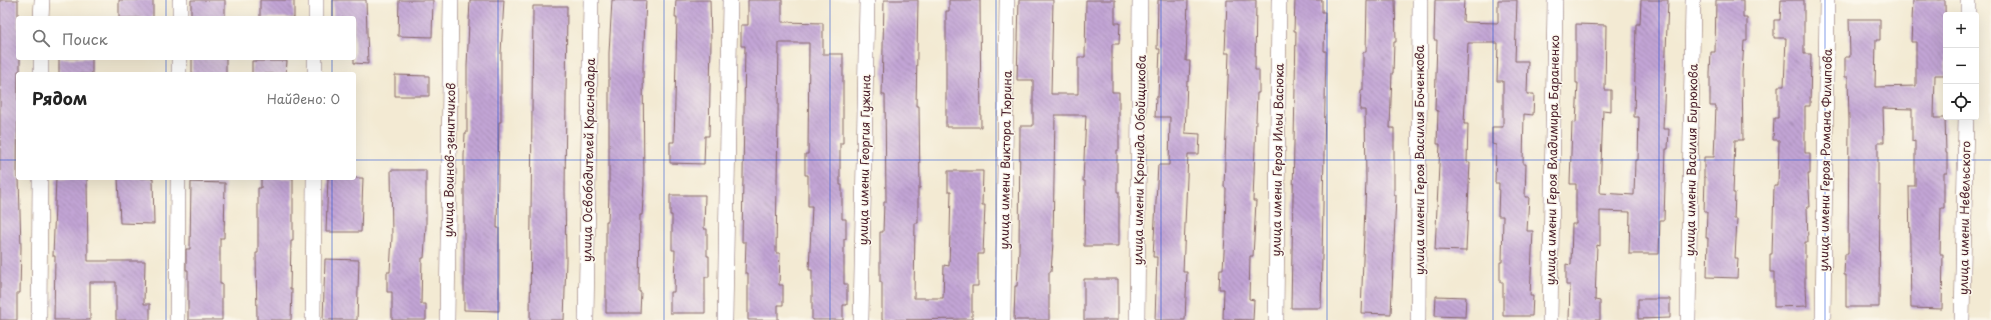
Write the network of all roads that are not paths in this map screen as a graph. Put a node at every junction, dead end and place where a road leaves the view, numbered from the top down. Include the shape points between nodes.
1 (42, 0) edge
2 (180, 0) edge
3 (316, 0) edge
4 (451, 0) edge
5 (591, 0) edge
6 (730, 0) edge
7 (867, 0) edge
8 (1007, 0) edge
9 (1140, 0) edge
10 (1278, 0) edge
11 (1420, 0) edge
12 (1555, 0) edge
13 (1693, 0) edge
14 (1827, 0) edge
15 (1968, 0) edge
16 (1968, 12) edge
17 (41, 16) edge
18 (180, 16) edge
19 (316, 16) edge
20 (41, 60) edge
21 (179, 60) edge
22 (315, 60) edge
23 (41, 72) edge
24 (179, 72) edge
25 (315, 72) edge
26 (1966, 120) edge
27 (40, 180) edge
28 (178, 180) edge
29 (314, 180) edge
30 (39, 320) edge
31 (177, 320) edge
32 (313, 320) edge
33 (446, 320) edge
34 (586, 320) edge
35 (726, 320) edge
36 (861, 320) edge
37 (1002, 320) edge
38 (1137, 320) edge
39 (1276, 320) edge
40 (1418, 320) edge
41 (1550, 320) edge
42 (1688, 320) edge
43 (1823, 320) edge
44 (1962, 320) edge

1 - 17 street
2 - 18 street
3 - 19 street
4 - 33 street, улица Воинов-зенитчиков
5 - 34 street, улица Освободителей Краснодара
6 - 35 street
7 - 36 street, улица имени Георгия Гужина
8 - 37 street, улица имени Виктора Тюрина
9 - 38 street, улица имени Кронида Обойщикова
10 - 39 street, улица имени Героя Ильи Васюка
11 - 40 street, улица имени Героя Василия Боченкова
12 - 41 street, улица имени Героя Владимира Бараненко
13 - 42 street, улица имени Василия Бирюкова
14 - 43 street, улица имени Героя Романа Филипова
15 - 16 street
20 - 23 street
21 - 24 street
22 - 25 street
26 - 44 street, улица имени Невельского
27 - 30 street
28 - 31 street
29 - 32 street

